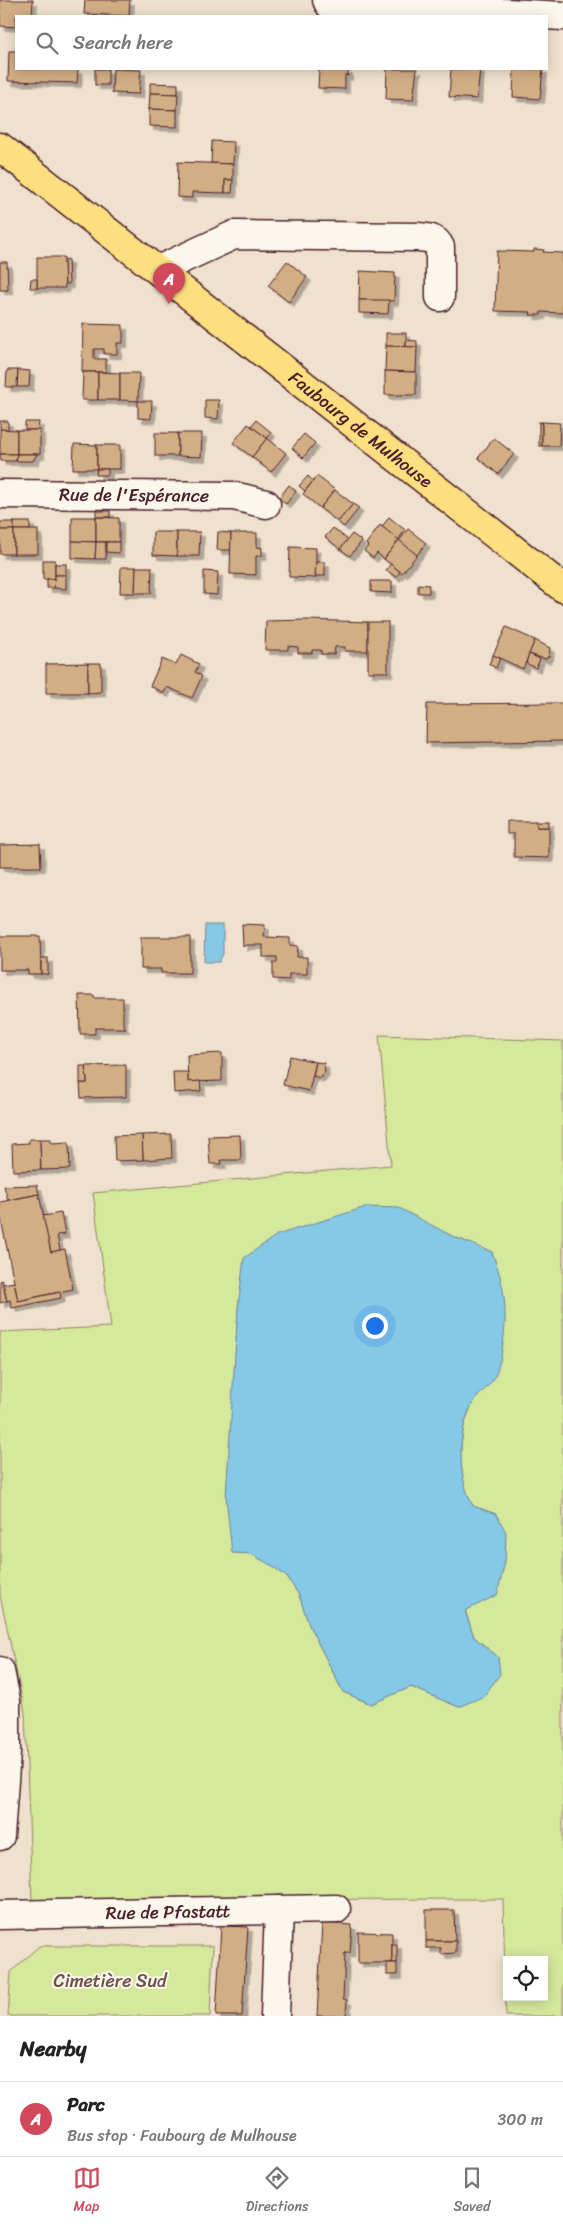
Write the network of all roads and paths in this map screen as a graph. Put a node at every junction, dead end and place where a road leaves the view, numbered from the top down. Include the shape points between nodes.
1 (327, 0) edge
2 (544, 15) edge
3 (548, 15) edge
4 (563, 16) edge
5 (0, 147) edge
6 (158, 270) junction
7 (440, 297) dead end
8 (0, 494) edge
9 (266, 504) dead end
10 (563, 588) edge
11 (0, 1671) edge
12 (0, 1836) edge
13 (336, 1909) dead end
14 (279, 1910) junction
15 (0, 1915) edge
16 (275, 2016) edge

1 - 2 street via 329,4
3 - 4 street
5 - 6 main road, Faubourg de Mulhouse
6 - 7 street via 234,235 418,236 432,238 440,247
6 - 10 main road, Faubourg de Mulhouse
8 - 9 street, Rue de l'Espérance via 234,496
11 - 12 street via 6,1710 6,1753
13 - 14 street, Rue de Pfastatt
14 - 15 street, Rue de Pfastatt
14 - 16 street

